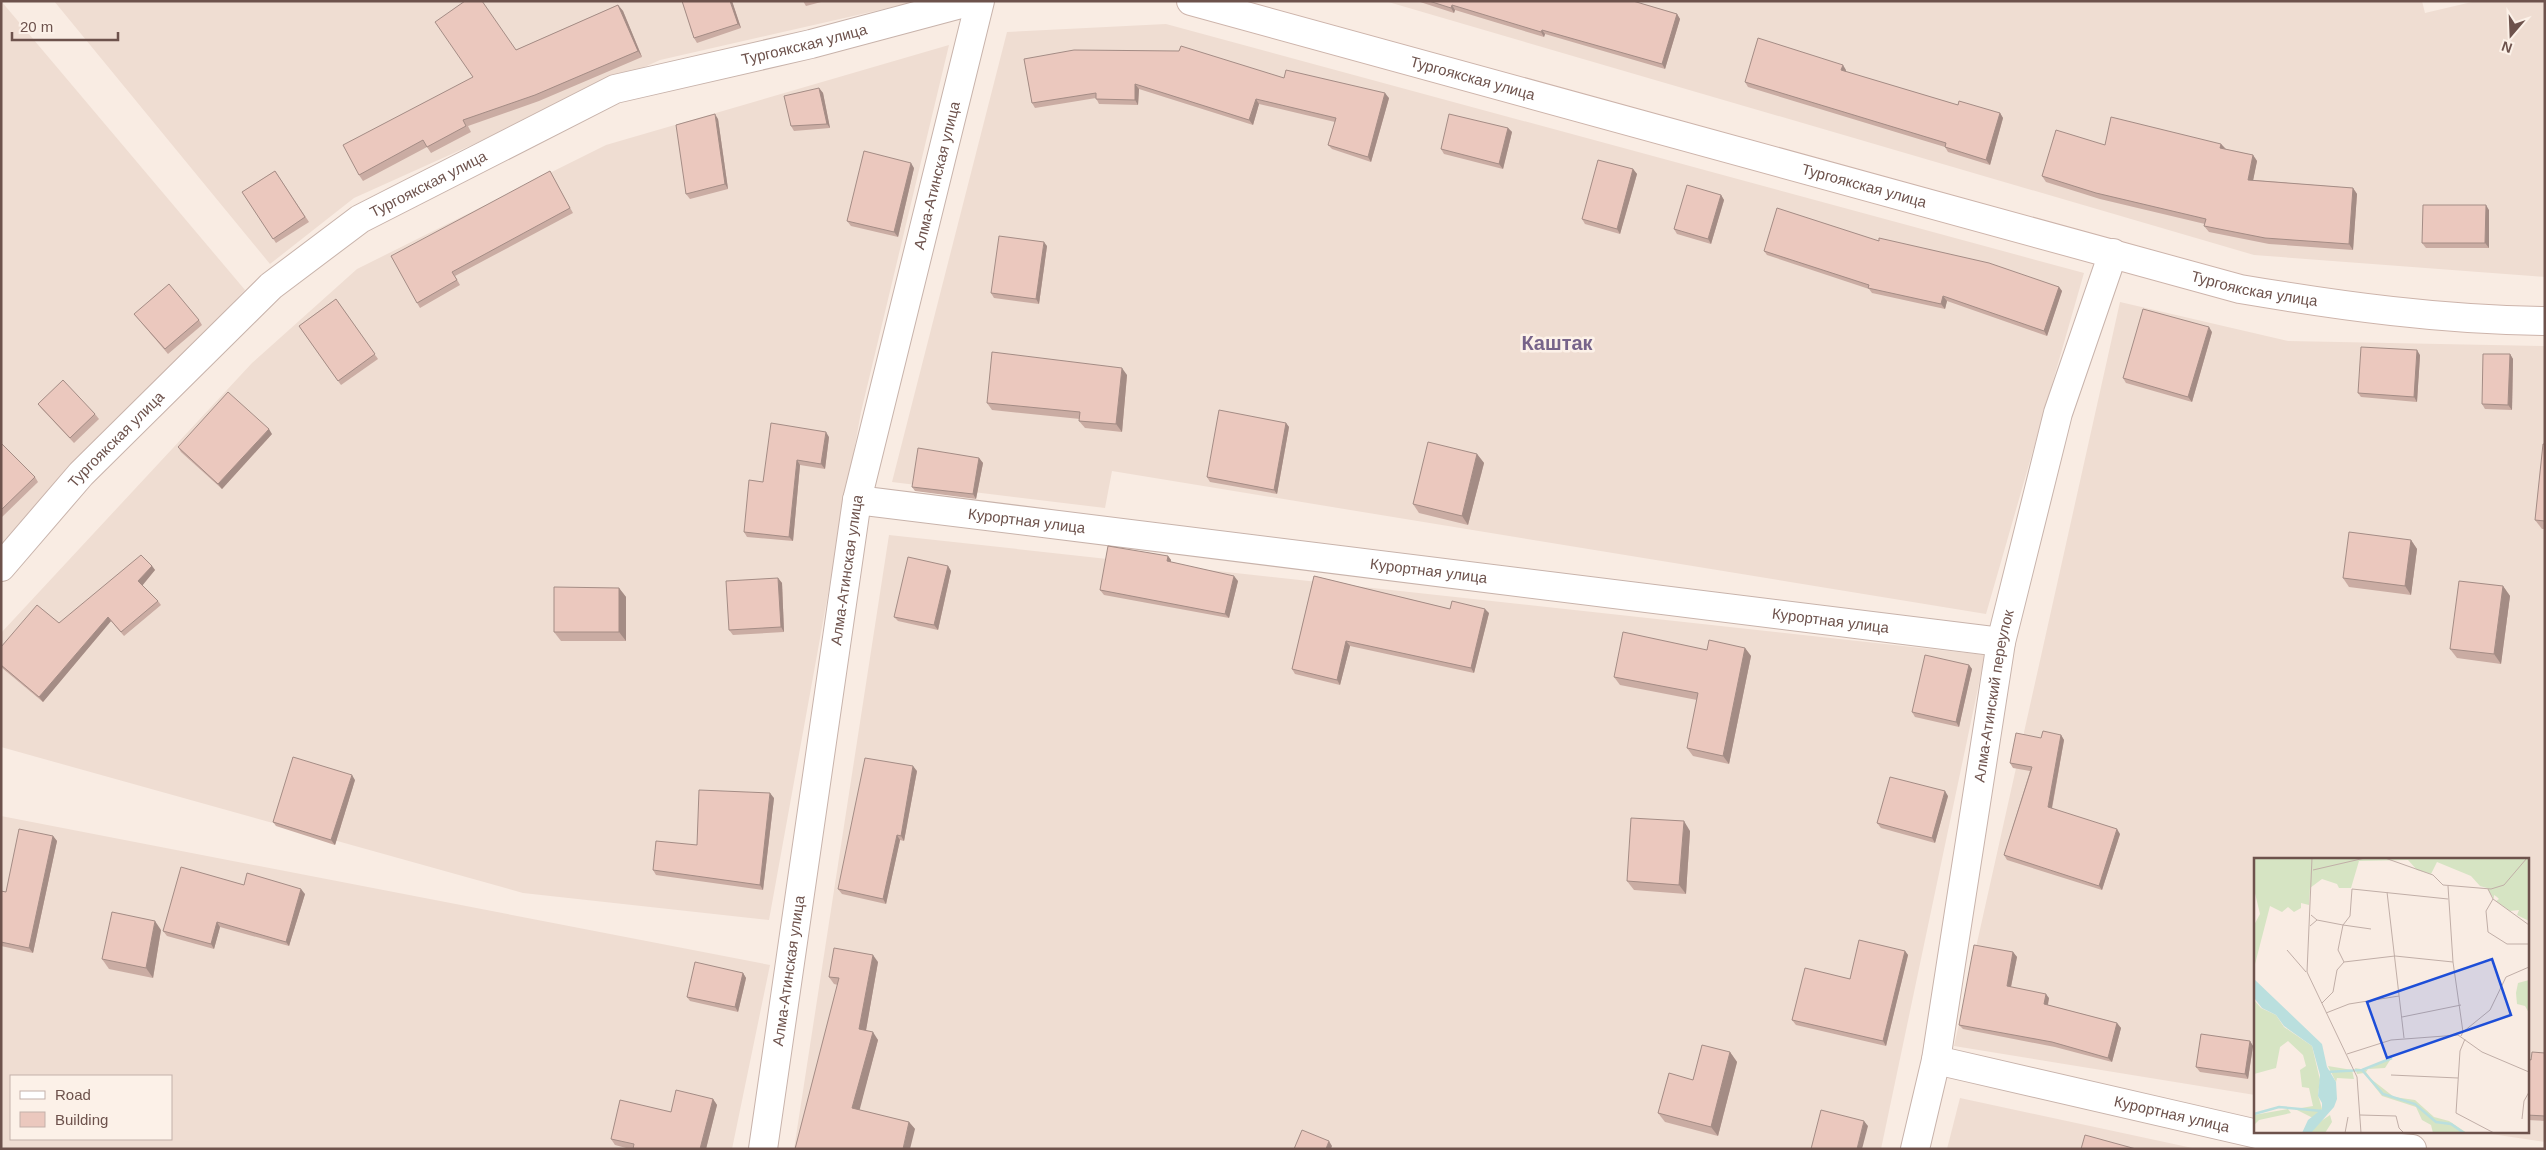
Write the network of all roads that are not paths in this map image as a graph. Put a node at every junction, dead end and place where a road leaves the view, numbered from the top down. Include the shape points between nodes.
1 (972, 1) edge
2 (980, 1) edge
3 (1191, 1) edge
4 (2113, 253) junction
5 (2545, 321) edge
6 (857, 500) junction
7 (1, 567) edge
8 (2001, 642) junction
9 (1936, 1060) junction
10 (763, 1149) edge
11 (1915, 1149) edge
12 (2412, 1149) edge

1 - 7 street, Тургоякская улица via 811,44 616,89 360,219 264,293 81,474
2 - 6 street, Алма-Атинская улица
3 - 4 street, Тургоякская улица
4 - 5 street, Тургоякская улица via 2240,289 2357,308 2483,321
4 - 8 street, Алма-Атинский переулок via 2058,413
6 - 8 street, Курортная улица
6 - 10 street, Алма-Атинская улица
8 - 9 street, Алма-Атинский переулок
9 - 11 street, Алма-Атинский переулок
9 - 12 street, Курортная улица via 2266,1136

